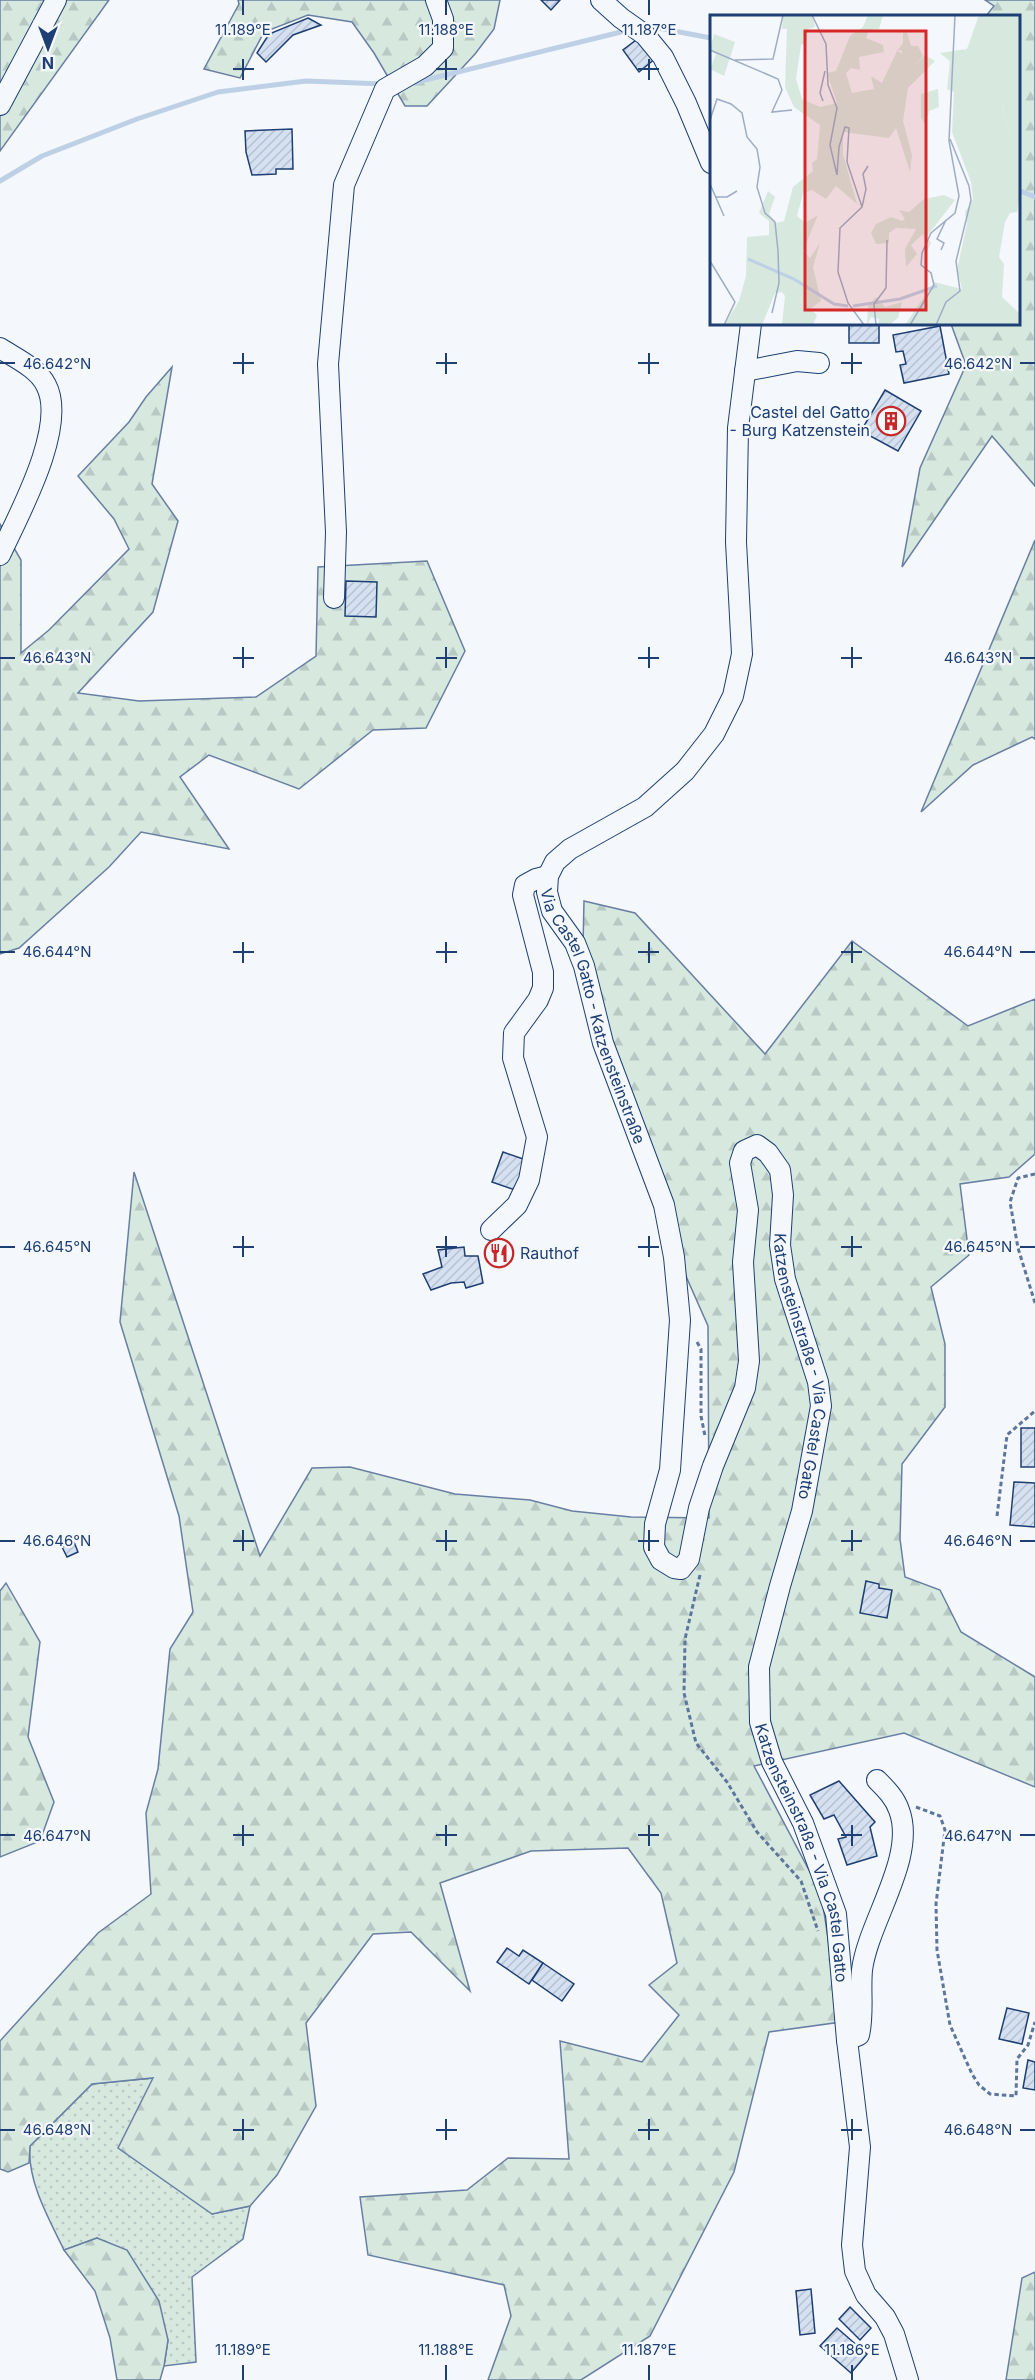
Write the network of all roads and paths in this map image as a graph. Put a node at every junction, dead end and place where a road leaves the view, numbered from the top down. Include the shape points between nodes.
1 (56, 0) edge
2 (436, 0) edge
3 (601, 0) edge
4 (0, 105) edge
5 (710, 161) edge
6 (750, 326) edge
7 (0, 348) edge
8 (819, 363) dead end
9 (745, 371) junction
10 (0, 555) edge
11 (334, 598) dead end
12 (548, 876) junction
13 (1035, 1174) edge
14 (491, 1230) dead end
15 (1035, 1304) edge
16 (680, 1320) junction
17 (1035, 1411) edge
18 (713, 1466) junction
19 (998, 1516) dead end
20 (702, 1567) dead end
21 (877, 1780) dead end
22 (900, 1811) junction
23 (819, 1934) dead end
24 (1035, 2022) edge
25 (847, 2040) junction
26 (908, 2380) edge

1 - 4 street
2 - 11 street via 443,19 443,48 425,66 385,89 344,185 328,364 336,532
3 - 5 street via 645,35 663,57
6 - 9 street, Via Castel Gatto - Katzensteinstraße
7 - 10 street via 39,375 51,397 53,417 33,481
8 - 9 street via 797,361
9 - 12 street, Via Castel Gatto - Katzensteinstraße via 738,428 736,542 742,654 733,696 714,734 685,771 645,807 570,849 555,862
12 - 14 street via 525,885 523,895 543,972 543,988 514,1034 513,1059 537,1137 535,1155 529,1180 516,1205
12 - 16 street, Via Castel Gatto - Katzensteinstraße via 552,911 575,943 584,966 603,1043 664,1205
13 - 15 path via 1018,1178 1010,1202 1018,1248
16 - 18 path via 692,1331 701,1349 701,1416
16 - 18 street, Katzensteinstraße - Via Castel Gatto via 670,1470 655,1524 654,1547 661,1560 674,1568 681,1569 689,1559 699,1508
17 - 19 path via 1007,1435
18 - 25 street, Katzensteinstraße - Via Castel Gatto via 745,1389 749,1361 743,1262 748,1210 740,1163 744,1151 757,1145 780,1170 780,1245 785,1279 818,1382 821,1406 802,1511 759,1667 760,1722 772,1762 803,1823 836,1914
20 - 23 path via 685,1639 684,1694 696,1743 727,1782 757,1832 801,1881
21 - 22 street
22 - 24 path via 924,1809 940,1816 945,1830 936,1904 938,1950 950,2025 972,2074 990,2094 1016,2096 1017,2059 1028,2045
22 - 25 street via 901,1850 896,1877 883,1901 862,1970 859,2035
25 - 26 street, Katzensteinstraße - Via Castel Gatto via 860,2147 852,2245 855,2271 866,2295 894,2334

